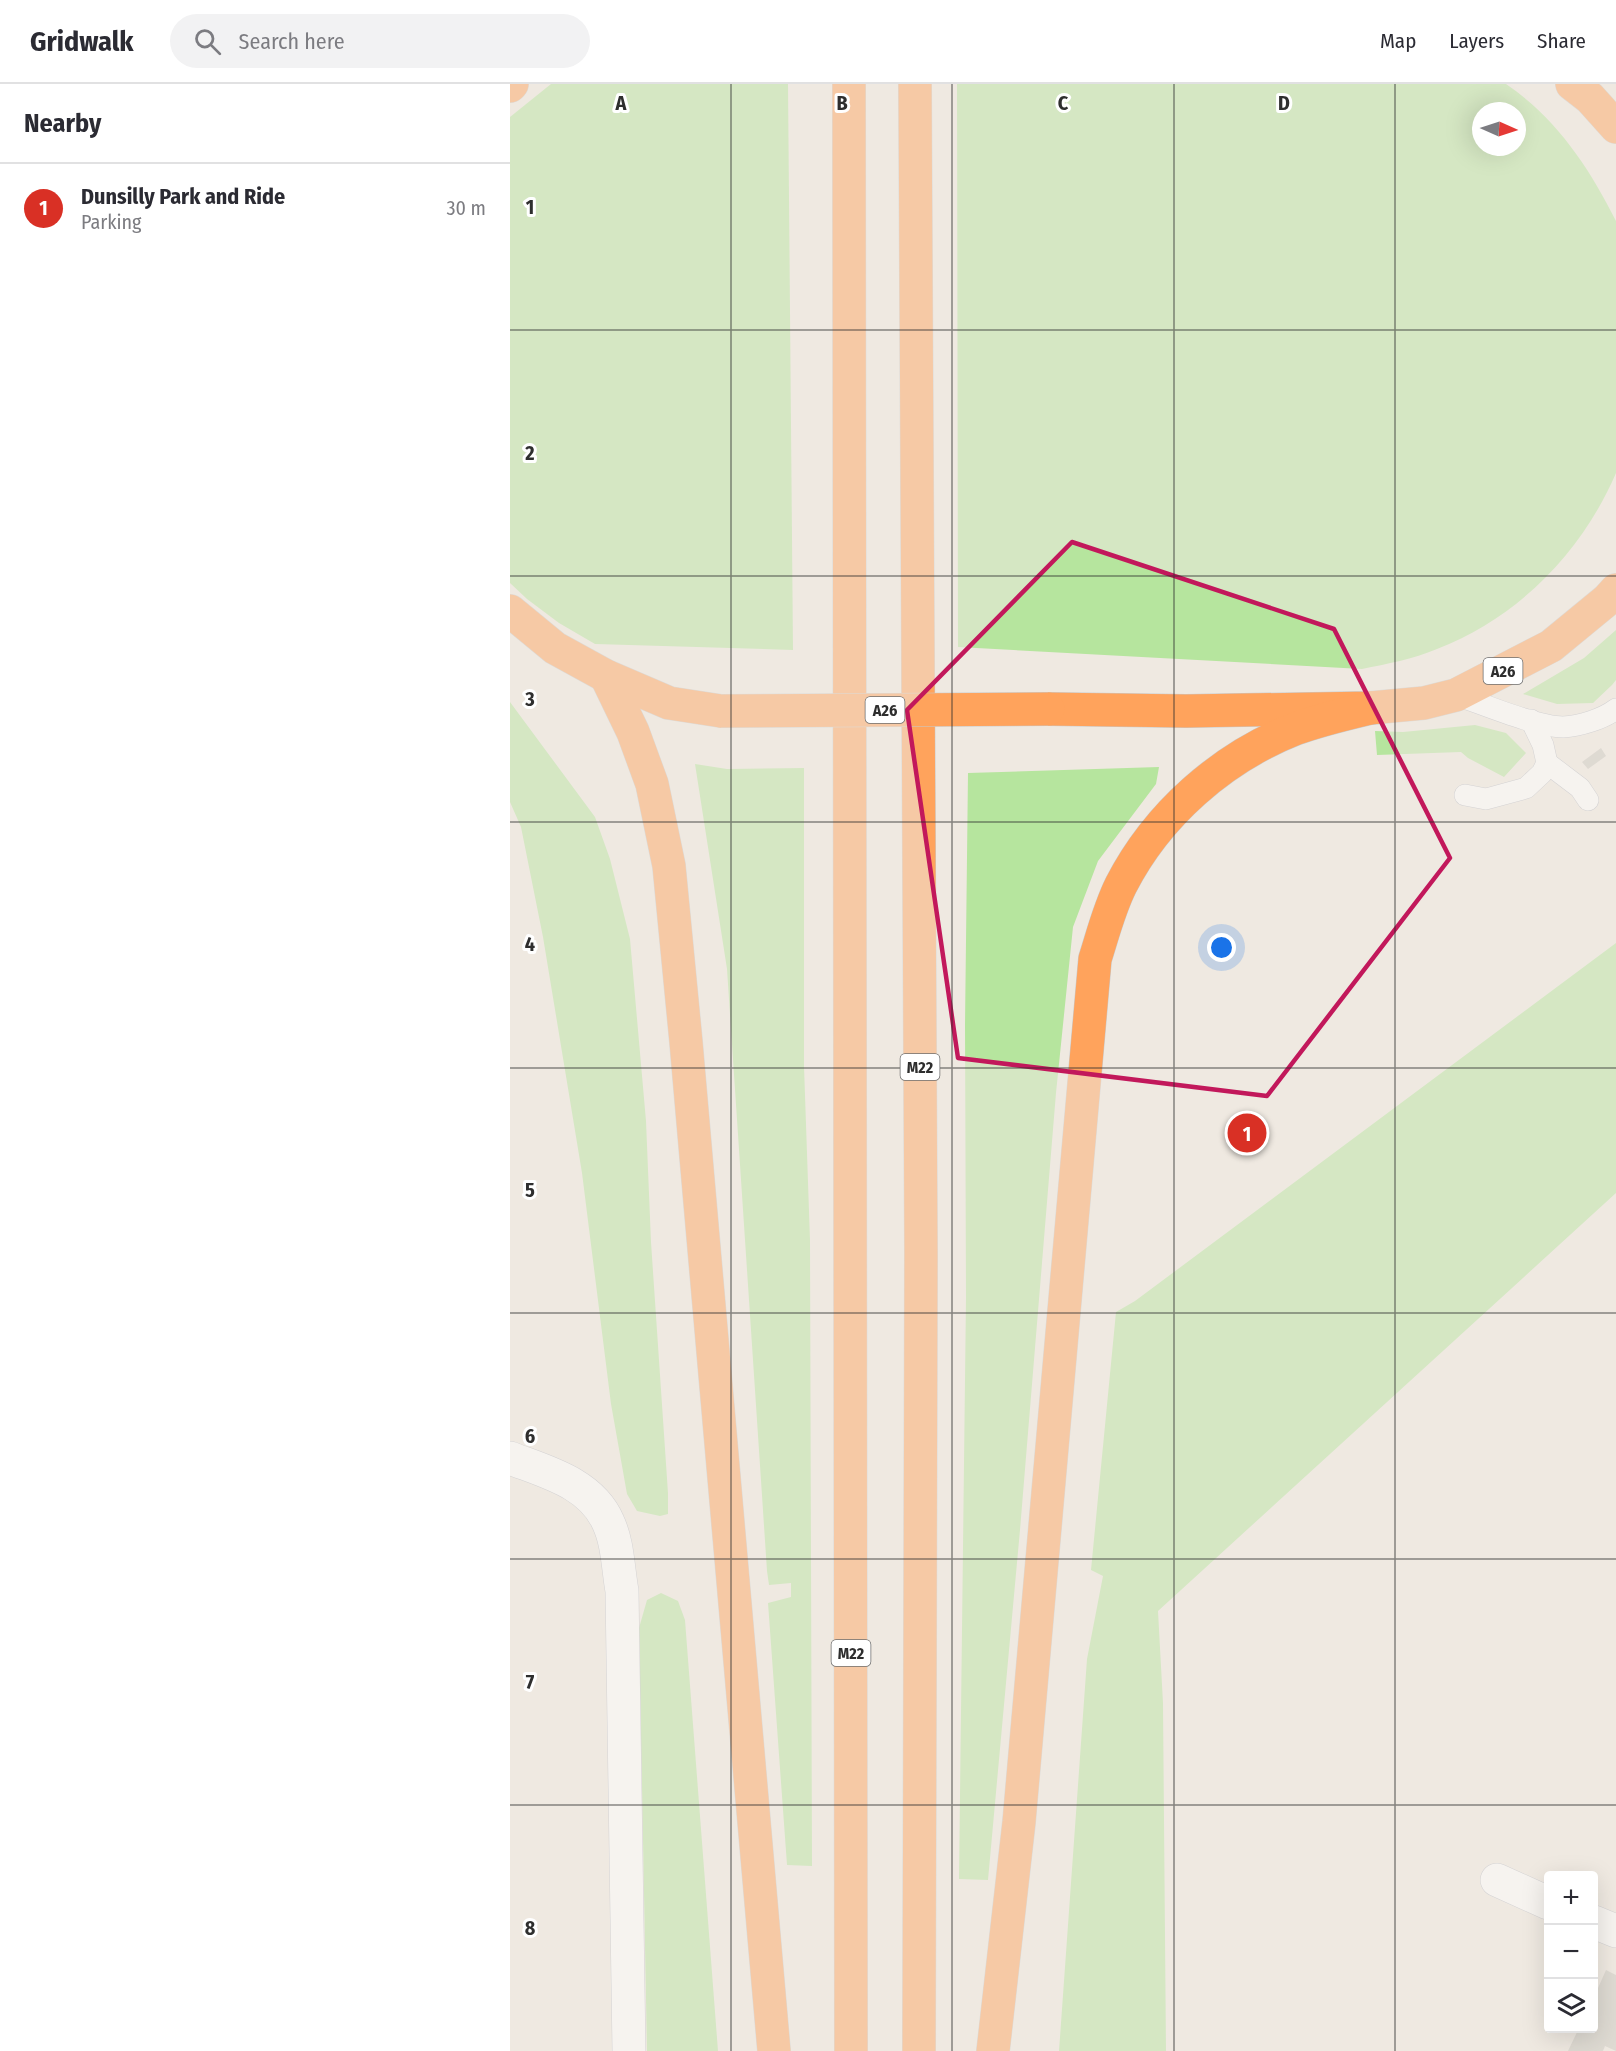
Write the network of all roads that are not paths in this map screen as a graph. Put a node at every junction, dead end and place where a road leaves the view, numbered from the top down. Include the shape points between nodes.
1 (849, 84) edge
2 (915, 84) edge
3 (1572, 84) edge
4 (1616, 127) edge
5 (1616, 590) edge
6 (510, 611) edge
7 (606, 676) junction
8 (1456, 695) junction
9 (1370, 708) junction
10 (1616, 709) edge
11 (1531, 720) junction
12 (1546, 763) junction
13 (1465, 795) dead end
14 (1588, 800) dead end
15 (510, 1458) edge
16 (1497, 1880) dead end
17 (1544, 1900) edge
18 (1598, 1924) edge
19 (1616, 1930) edge
20 (628, 2051) edge
21 (774, 2051) edge
22 (851, 2051) edge
23 (919, 2051) edge
24 (993, 2051) edge

1 - 22 highway, M22
2 - 23 highway, M22 via 921,1253
3 - 4 highway
5 - 8 highway, A26 via 1551,646
6 - 7 highway, A26 via 555,648
7 - 9 highway, A26, bridge via 669,703 721,711
7 - 21 highway via 652,784 669,866
8 - 9 highway, A26 via 1424,704
8 - 11 lane
9 - 24 highway via 1294,729 1246,752 1198,787 1137,858 1106,920 1095,959 1019,1822
10 - 11 lane via 1581,724 1562,727
11 - 12 lane via 1543,745
12 - 13 lane via 1542,773 1526,788 1486,799
12 - 14 lane via 1580,788
15 - 20 street via 582,1489 598,1504 615,1543 622,1591
16 - 17 street
18 - 19 street

